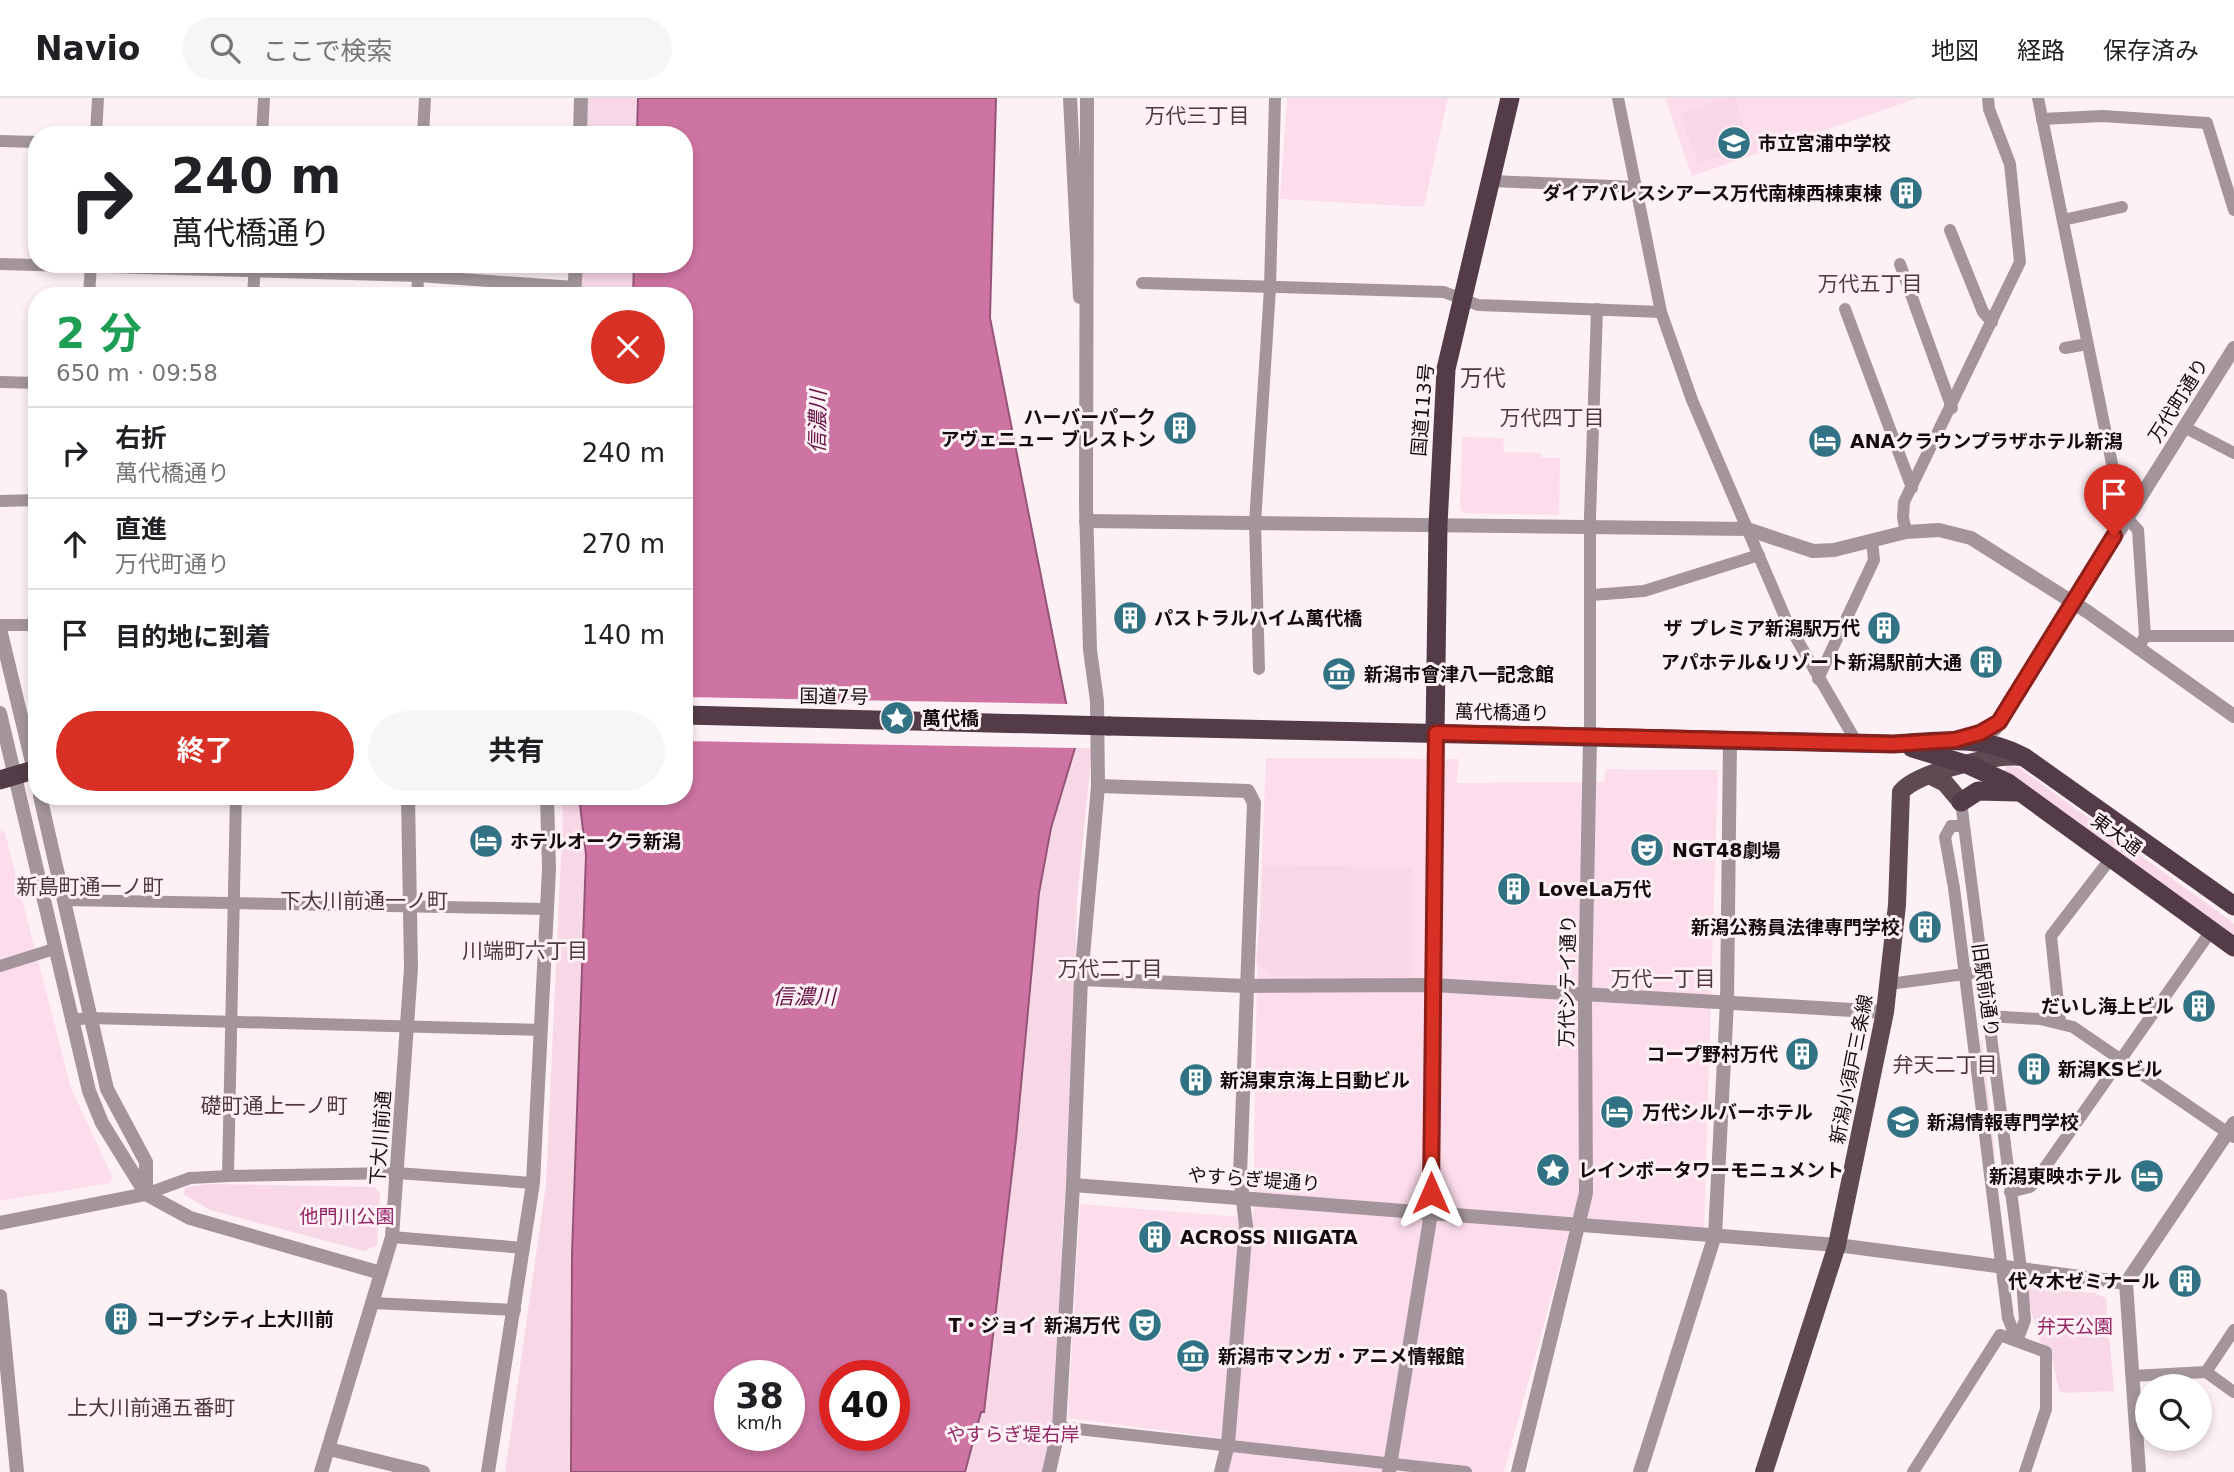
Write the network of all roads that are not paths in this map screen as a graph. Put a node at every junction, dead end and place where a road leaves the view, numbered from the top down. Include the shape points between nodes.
1 (99, 98) edge
2 (264, 98) edge
3 (425, 98) edge
4 (581, 98) edge
5 (1070, 98) edge
6 (1087, 98) edge
7 (1275, 98) edge
8 (1510, 98) edge
9 (1618, 98) edge
10 (1988, 98) edge
11 (2038, 98) edge
12 (2042, 119) junction
13 (97, 126) edge
14 (262, 126) edge
15 (423, 126) edge
16 (580, 126) edge
17 (0, 141) edge
18 (28, 142) edge
19 (1493, 181) junction
20 (1636, 187) junction
21 (2122, 208) dead end
22 (2234, 210) edge
23 (2063, 220) junction
24 (1950, 230) dead end
25 (0, 264) edge
26 (28, 264) edge
27 (1900, 264) dead end
28 (440, 273) edge
29 (1142, 283) dead end
30 (545, 287) edge
31 (1270, 288) junction
32 (1461, 299) junction
33 (1597, 309) junction
34 (1845, 309) dead end
35 (1661, 312) junction
36 (1992, 322) junction
37 (1084, 326) junction
38 (2087, 344) junction
39 (2066, 348) dead end
40 (2234, 348) edge
41 (0, 382) edge
42 (28, 383) edge
43 (1952, 408) junction
44 (2184, 427) junction
45 (2234, 453) edge
46 (1912, 488) junction
47 (0, 500) edge
48 (28, 500) edge
49 (2126, 517) junction
50 (1086, 522) junction
51 (1255, 523) junction
52 (1438, 525) junction
53 (1591, 527) junction
54 (1747, 529) junction
55 (1906, 532) junction
56 (1872, 541) junction
57 (1759, 555) junction
58 (1592, 595) junction
59 (2073, 603) junction
60 (28, 625) edge
61 (0, 627) edge
62 (2234, 636) edge
63 (2142, 643) junction
64 (1259, 669) dead end
65 (1818, 679) junction
66 (0, 713) edge
67 (693, 715) edge
68 (2234, 716) edge
69 (1999, 722) junction
70 (1109, 726) joint
71 (1436, 733) junction
72 (1590, 737) junction
73 (1730, 740) junction
74 (1955, 740) junction
75 (28, 741) edge
76 (1979, 741) junction
77 (1857, 743) junction
78 (1894, 744) junction
79 (1927, 752) junction
80 (2024, 757) junction
81 (1969, 765) junction
82 (28, 775) edge
83 (1929, 775) junction
84 (7, 778) edge
85 (1098, 786) junction
86 (2022, 793) junction
87 (1961, 802) junction
88 (42, 805) edge
89 (236, 805) edge
90 (408, 805) edge
91 (547, 805) edge
92 (1964, 829) junction
93 (2110, 858) junction
94 (63, 900) junction
95 (2233, 902) edge
96 (233, 903) junction
97 (412, 906) junction
98 (547, 909) junction
99 (2211, 931) junction
100 (2234, 947) edge
101 (54, 949) junction
102 (0, 966) edge
103 (1982, 972) junction
104 (1964, 974) junction
105 (1081, 979) junction
106 (1889, 984) junction
107 (1433, 985) junction
108 (1246, 986) junction
109 (1585, 996) junction
110 (1727, 1002) junction
111 (1885, 1012) junction
112 (90, 1018) junction
113 (71, 1020) junction
114 (231, 1022) junction
115 (1988, 1022) junction
116 (2060, 1022) junction
117 (408, 1026) junction
118 (541, 1030) junction
119 (1972, 1030) junction
120 (2122, 1060) junction
121 (2232, 1131) edge
122 (397, 1173) junction
123 (228, 1176) junction
124 (533, 1183) junction
125 (1073, 1185) junction
126 (2010, 1192) junction
127 (146, 1194) junction
128 (1242, 1198) junction
129 (1431, 1213) junction
130 (0, 1223) edge
131 (1579, 1224) junction
132 (1715, 1235) junction
133 (392, 1237) junction
134 (1837, 1245) junction
135 (524, 1248) junction
136 (2003, 1267) junction
137 (2021, 1269) junction
138 (382, 1273) junction
139 (2126, 1283) junction
140 (0, 1296) edge
141 (373, 1303) junction
142 (515, 1310) junction
143 (2234, 1330) edge
144 (2017, 1341) junction
145 (2206, 1372) junction
146 (2132, 1376) junction
147 (2234, 1392) edge
148 (1059, 1427) junction
149 (1228, 1444) junction
150 (329, 1449) junction
151 (1390, 1467) edge
152 (17, 1472) edge
153 (321, 1472) edge
154 (423, 1472) edge
155 (488, 1472) edge
156 (1049, 1472) edge
157 (1221, 1472) edge
158 (1466, 1472) edge
159 (1518, 1472) edge
160 (1640, 1472) edge
161 (1765, 1472) edge
162 (1913, 1472) edge
163 (2025, 1472) edge
164 (2138, 1472) edge

1 - 13 street
2 - 14 street
3 - 15 street
4 - 16 street
5 - 37 street via 1077,276
6 - 37 street via 1089,232
7 - 31 street
8 - 19 highway, 国道113号
9 - 20 street
10 - 36 street via 2010,164 2020,262
11 - 12 street
12 - 22 street via 2102,116 2207,123
12 - 23 street
17 - 18 street
19 - 20 street
19 - 32 highway, 国道113号
20 - 35 street
21 - 23 street
23 - 38 street
24 - 36 street via 1983,312
25 - 26 street
27 - 43 street
28 - 30 street
29 - 31 street
31 - 32 street via 1444,292
31 - 51 street
32 - 33 street via 1478,305
32 - 52 highway, 国道113号 via 1446,369
33 - 35 street
33 - 53 street
34 - 46 street
35 - 54 street via 1692,400
36 - 43 street
37 - 50 street
38 - 39 street
38 - 49 street
40 - 44 street, 万代町通り
41 - 42 street
43 - 46 street
44 - 45 street
44 - 49 street, 万代町通り
46 - 55 street via 1905,502
47 - 48 street
49 - 59 street, 万代町通り
49 - 63 street via 2138,530
50 - 51 street
50 - 85 street
51 - 52 street
51 - 64 street
52 - 53 street
52 - 71 highway, 国道113号
53 - 54 street
53 - 58 street
54 - 56 street via 1813,551
54 - 57 street
55 - 56 street
55 - 59 street via 1939,530 1970,538
56 - 65 street via 1874,559
57 - 58 street via 1644,590
57 - 65 street
58 - 72 street
59 - 63 street
59 - 69 street, 万代町通り
60 - 61 street
61 - 75 street
62 - 63 street
63 - 68 street
65 - 77 street
66 - 84 street
67 - 70 highway, 国道7号, bridge
69 - 74 street
69 - 76 street, 万代町通り
69 - 80 street
70 - 71 highway, 萬代橋通り
71 - 72 highway, 萬代橋通り
71 - 107 street
72 - 73 highway, 萬代橋通り
72 - 109 street, 万代シテイ通り
73 - 77 highway, 萬代橋通り
73 - 110 street
74 - 76 highway, 萬代橋通り
74 - 78 highway, 萬代橋通り
76 - 79 street
76 - 80 highway, 東大通
77 - 78 highway, 萬代橋通り
78 - 79 highway, 萬代橋通り
79 - 81 highway, 萬代橋通り
80 - 81 main road, 新潟小須戸三条線
80 - 95 highway, 東大通
81 - 83 main road, 新潟小須戸三条線
81 - 86 highway, 東大通
82 - 84 highway
83 - 87 main road via 1945,783
83 - 106 main road, 新潟小須戸三条線 via 1905,787 1899,799 1899,871
84 - 101 street
85 - 105 street
85 - 108 street via 1248,791 1254,803
86 - 87 highway via 1985,790
86 - 93 highway, 東大通
87 - 92 street
88 - 94 street
89 - 96 street
90 - 97 street, 下大川前通
91 - 98 street
92 - 103 street
92 - 104 street, 旧駅前通り via 1951,826 1945,837
93 - 99 highway, 東大通
93 - 116 street via 2051,936
94 - 96 street
94 - 112 street
96 - 97 street
96 - 114 street
97 - 98 street
97 - 117 street, 下大川前通
98 - 118 street
99 - 100 highway, 東大通
99 - 120 street
101 - 102 street
101 - 113 street
103 - 104 street
103 - 115 street
104 - 106 street
104 - 119 street, 旧駅前通り
105 - 108 street
105 - 125 street
106 - 111 main road, 新潟小須戸三条線
107 - 108 street
107 - 109 street
107 - 129 street
108 - 128 street
109 - 110 street
109 - 131 street, 万代シテイ通り via 1586,1193
110 - 111 street
110 - 132 street
111 - 134 main road, 新潟小須戸三条線
112 - 113 street
112 - 114 street
112 - 127 street via 107,1089 146,1162
113 - 127 street via 102,1123
114 - 117 street
114 - 123 street
115 - 116 street
115 - 119 street
115 - 126 street
116 - 120 street
117 - 118 street
117 - 122 street, 下大川前通
118 - 124 street
119 - 136 street, 旧駅前通り
120 - 121 street
120 - 126 street via 2035,1183
121 - 139 street
122 - 123 street
122 - 124 street
122 - 133 street, 下大川前通
123 - 127 street via 190,1178
124 - 135 street
125 - 128 street, やすらぎ堤通り
125 - 148 street
126 - 137 street
127 - 130 street
127 - 138 street via 190,1218
128 - 129 street, やすらぎ堤通り
128 - 149 street via 1246,1226
129 - 131 street, やすらぎ堤通り
129 - 151 street
131 - 132 street, やすらぎ堤通り
131 - 159 street, 万代シテイ通り
132 - 134 street, やすらぎ堤通り
132 - 160 street
133 - 135 street
133 - 138 street, 下大川前通
134 - 136 street, やすらぎ堤通り
134 - 161 main road, 新潟小須戸三条線
135 - 142 street
136 - 137 street, やすらぎ堤通り
136 - 144 street, 旧駅前通り via 2008,1318
137 - 139 street, やすらぎ堤通り
137 - 144 street via 2025,1321
138 - 141 street, 下大川前通
139 - 146 street
140 - 152 street
141 - 142 street
141 - 150 street, 下大川前通
142 - 155 street
143 - 145 street
144 - 162 street via 2000,1335
144 - 163 street via 2046,1352 2046,1409
145 - 146 street
145 - 147 street
146 - 164 street
148 - 149 street
148 - 156 street
149 - 151 street
149 - 157 street
150 - 153 street, 下大川前通
150 - 154 street
151 - 158 street

